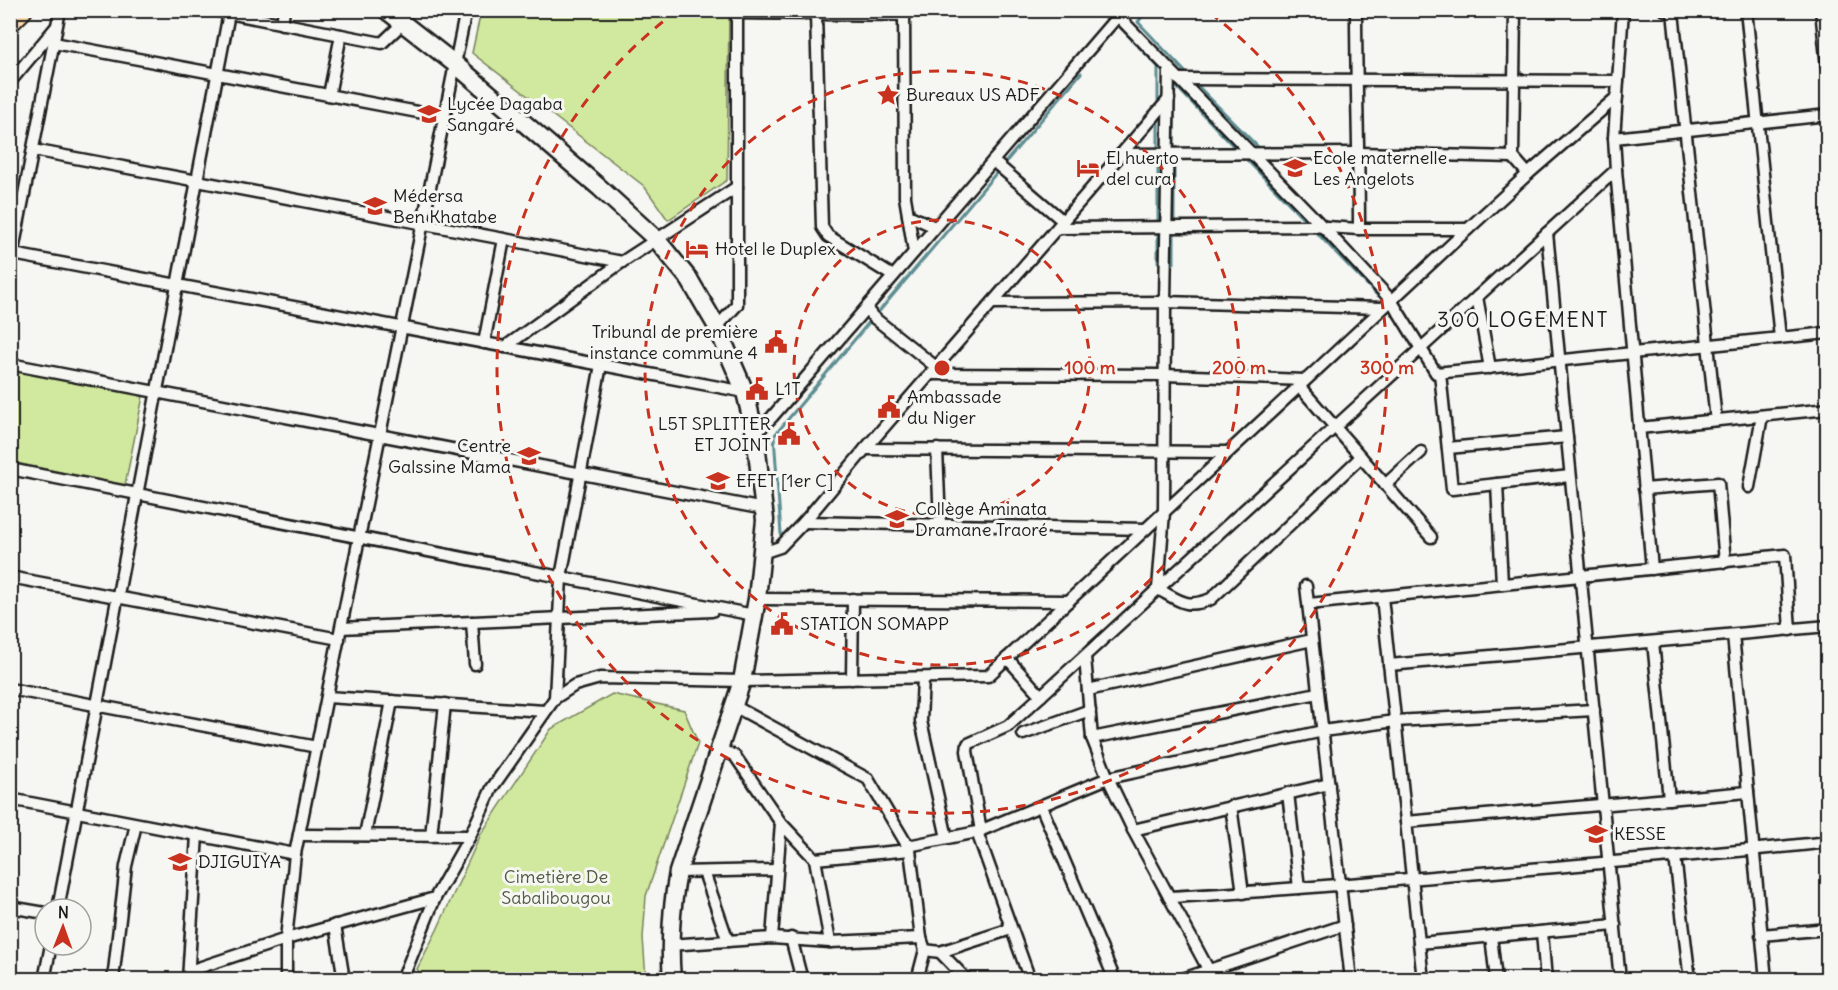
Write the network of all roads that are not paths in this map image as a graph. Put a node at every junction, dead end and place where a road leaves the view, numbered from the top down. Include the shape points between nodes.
1 (23, 10) edge
2 (60, 10) edge
3 (213, 10) edge
4 (284, 10) edge
5 (386, 10) edge
6 (466, 10) edge
7 (1356, 10) edge
8 (1515, 10) edge
9 (1623, 10) edge
10 (1746, 10) edge
11 (1821, 10) edge
12 (737, 11) edge
13 (1673, 11) edge
14 (904, 13) edge
15 (1117, 13) edge
16 (229, 14) junction
17 (816, 14) junction
18 (10, 23) edge
19 (282, 24) junction
20 (402, 24) junction
21 (57, 26) junction
22 (340, 35) junction
23 (54, 43) junction
24 (455, 64) junction
25 (1169, 70) junction
26 (217, 74) junction
27 (1827, 76) edge
28 (1178, 79) junction
29 (1356, 80) junction
30 (1514, 81) junction
31 (1618, 81) junction
32 (10, 82) edge
33 (330, 95) junction
34 (1617, 97) junction
35 (1169, 99) junction
36 (1827, 115) edge
37 (444, 117) junction
38 (1758, 122) junction
39 (1685, 130) junction
40 (1614, 138) junction
41 (33, 150) junction
42 (1359, 153) junction
43 (1120, 154) junction
44 (1252, 154) junction
45 (1168, 155) junction
46 (1513, 157) junction
47 (993, 161) junction
48 (1616, 170) junction
49 (1528, 174) junction
50 (197, 180) junction
51 (737, 187) junction
52 (908, 215) junction
53 (423, 223) junction
54 (1061, 224) junction
55 (935, 227) junction
56 (1323, 227) junction
57 (1166, 228) junction
58 (1359, 229) junction
59 (1468, 229) junction
60 (1547, 233) junction
61 (504, 238) junction
62 (657, 240) junction
63 (914, 252) junction
64 (13, 254) junction
65 (622, 262) junction
66 (10, 266) edge
67 (893, 276) junction
68 (177, 285) junction
69 (1477, 297) junction
70 (1165, 302) junction
71 (992, 303) junction
72 (1387, 304) junction
73 (866, 308) junction
74 (402, 327) junction
75 (717, 327) junction
76 (1827, 333) edge
77 (1780, 338) junction
78 (484, 343) junction
79 (1708, 345) junction
80 (505, 347) junction
81 (1421, 348) junction
82 (1632, 353) junction
83 (1559, 360) junction
84 (10, 364) edge
85 (601, 365) junction
86 (1490, 368) junction
87 (933, 370) junction
88 (1440, 372) junction
89 (1164, 375) junction
90 (1302, 383) junction
91 (157, 392) junction
92 (745, 392) junction
93 (1827, 409) edge
94 (1762, 416) junction
95 (1716, 420) junction
96 (1335, 427) junction
97 (1639, 428) junction
98 (755, 434) junction
99 (380, 435) junction
100 (1567, 437) junction
101 (1448, 448) junction
102 (865, 449) junction
103 (937, 449) junction
104 (1163, 451) junction
105 (1228, 452) junction
106 (1420, 452) dead end
107 (1361, 457) junction
108 (10, 470) edge
109 (580, 473) junction
110 (1570, 476) junction
111 (1497, 484) junction
112 (1385, 485) junction
113 (1749, 487) dead end
114 (1644, 489) junction
115 (137, 494) junction
116 (764, 509) junction
117 (1164, 512) junction
118 (804, 522) junction
119 (940, 524) junction
120 (1146, 529) junction
121 (1431, 537) dead end
122 (359, 538) junction
123 (762, 554) junction
124 (1725, 562) junction
125 (1652, 569) junction
126 (1580, 576) junction
127 (10, 577) edge
128 (561, 577) junction
129 (1502, 585) junction
130 (1306, 586) dead end
131 (1158, 589) junction
132 (117, 597) junction
133 (1382, 597) junction
134 (853, 599) junction
135 (1069, 601) junction
136 (1308, 604) junction
137 (755, 607) junction
138 (730, 610) junction
139 (559, 619) junction
140 (472, 622) junction
141 (1827, 627) edge
142 (1790, 630) junction
143 (340, 634) junction
144 (1733, 635) junction
145 (1312, 640) junction
146 (1653, 642) junction
147 (1587, 647) junction
148 (1084, 657) junction
149 (1007, 658) junction
150 (475, 664) dead end
151 (1389, 665) junction
152 (923, 678) junction
153 (852, 679) junction
154 (742, 681) junction
155 (10, 689) edge
156 (1088, 690) junction
157 (1318, 693) junction
158 (1041, 696) junction
159 (327, 697) junction
160 (555, 698) junction
161 (392, 701) junction
162 (445, 704) junction
163 (97, 705) junction
164 (734, 706) junction
165 (1090, 710) junction
166 (1593, 710) junction
167 (545, 711) junction
168 (1395, 721) junction
169 (1323, 731) junction
170 (1023, 734) dead end
171 (1092, 738) junction
172 (317, 747) junction
173 (719, 749) junction
174 (1108, 778) junction
175 (1329, 784) junction
176 (1748, 792) junction
177 (1288, 794) junction
178 (10, 799) edge
179 (1669, 799) junction
180 (1603, 805) junction
181 (1041, 806) junction
182 (1232, 806) junction
183 (76, 812) junction
184 (1406, 822) junction
185 (781, 823) junction
186 (136, 824) junction
187 (1133, 830) junction
188 (979, 832) junction
189 (196, 835) junction
190 (299, 835) junction
191 (365, 835) junction
192 (431, 836) junction
193 (470, 836) junction
194 (947, 838) junction
195 (1827, 842) edge
196 (909, 848) junction
197 (1753, 850) junction
198 (295, 854) junction
199 (1675, 856) junction
200 (815, 859) junction
201 (1609, 862) junction
202 (777, 870) junction
203 (678, 872) junction
204 (704, 872) junction
205 (1412, 879) junction
206 (1340, 885) junction
207 (1299, 888) junction
208 (1243, 893) junction
209 (60, 897) edge
210 (1169, 897) junction
211 (435, 898) junction
212 (10, 907) edge
213 (33, 911) edge
214 (1345, 925) junction
215 (1615, 925) junction
216 (335, 926) junction
217 (1011, 929) junction
218 (1827, 929) edge
219 (1542, 932) junction
220 (1761, 935) junction
221 (1491, 936) junction
222 (772, 938) junction
223 (791, 938) junction
224 (921, 938) junction
225 (286, 939) junction
226 (728, 941) junction
227 (830, 942) junction
228 (1419, 943) junction
229 (669, 945) junction
230 (925, 950) junction
231 (940, 952) junction
232 (49, 957) edge
233 (188, 975) edge
234 (1212, 975) edge
235 (44, 980) edge
236 (112, 980) edge
237 (286, 980) edge
238 (344, 980) edge
239 (402, 980) edge
240 (672, 980) edge
241 (802, 980) edge
242 (917, 980) edge
243 (967, 980) edge
244 (1030, 980) edge
245 (1115, 980) edge
246 (1179, 980) edge
247 (1351, 980) edge
248 (1423, 980) edge
249 (1496, 980) edge
250 (1546, 980) edge
251 (1620, 980) edge
252 (1689, 980) edge
253 (1766, 980) edge

1 - 18 main road
2 - 21 street
3 - 16 street
4 - 19 street
5 - 20 main road
6 - 24 street
7 - 29 street
8 - 30 street
9 - 31 street
10 - 38 street
11 - 27 street
12 - 17 street
12 - 51 street
13 - 39 street
14 - 17 street
14 - 52 street
15 - 25 street
15 - 47 street
16 - 19 street
16 - 26 street
17 - 67 street via 822,227 828,236
19 - 22 street
20 - 22 street via 382,44
20 - 24 main road
21 - 23 street
21 - 32 street
22 - 33 street
23 - 26 street
23 - 41 street
24 - 37 street
24 - 62 main road
25 - 28 street
25 - 35 street
26 - 33 street
26 - 50 street
28 - 29 street
28 - 44 street
29 - 30 street
29 - 42 street
30 - 31 street
30 - 46 street
31 - 34 street
33 - 37 street
34 - 40 street
34 - 49 street
35 - 43 street
35 - 45 street
36 - 38 street
37 - 53 street
38 - 39 street
38 - 77 street
39 - 40 street
39 - 79 street
40 - 48 street
41 - 50 street
41 - 64 street
42 - 44 street
42 - 46 street
42 - 58 street
43 - 45 street
43 - 54 street
44 - 45 street
44 - 56 street
45 - 57 street
46 - 49 street
47 - 54 street
47 - 55 street
48 - 60 street
48 - 82 street
49 - 59 street
50 - 53 street
50 - 68 street
51 - 62 street
51 - 75 street via 737,305
52 - 55 street
52 - 63 street
53 - 61 street
53 - 74 street
54 - 57 street
54 - 71 street
55 - 63 street
56 - 57 street
56 - 58 street
56 - 72 street
57 - 70 street
58 - 59 street
59 - 72 street
60 - 69 street
60 - 83 street
61 - 65 street
61 - 78 street
62 - 65 street
62 - 75 main road via 689,279
63 - 67 street
64 - 66 street
64 - 68 street
65 - 80 street
67 - 73 street
68 - 74 street
68 - 91 street
69 - 81 street
69 - 86 street
70 - 71 street
70 - 72 street
70 - 89 street
71 - 87 street
72 - 81 street
72 - 90 street
73 - 87 street
73 - 98 street
74 - 78 street
74 - 99 street
75 - 92 main road
76 - 77 street
77 - 79 street
78 - 80 street
79 - 82 street
79 - 95 street
80 - 85 street
81 - 88 street via 1436,373
81 - 96 street
82 - 83 street
82 - 97 street
83 - 86 street
83 - 100 street
84 - 91 street
85 - 92 street
85 - 109 street
86 - 88 street
87 - 89 street
87 - 102 street
88 - 101 street
89 - 90 street
89 - 104 street
90 - 96 street
90 - 105 street
91 - 99 street
91 - 115 street
92 - 98 main road
93 - 94 street
94 - 95 street
94 - 113 street
95 - 97 street
96 - 107 street
96 - 131 street
97 - 114 street
98 - 116 main road
99 - 109 street
99 - 122 street
100 - 101 street
100 - 110 street
101 - 111 street via 1452,489
102 - 103 street
102 - 118 street
103 - 104 street
103 - 119 street
104 - 105 street
104 - 117 street
105 - 117 street
106 - 112 street
107 - 112 street
107 - 131 street via 1211,599 1185,604
108 - 115 street
109 - 116 street
109 - 128 street
110 - 111 street
110 - 126 street
111 - 129 street
112 - 121 street
114 - 124 street via 1718,483
114 - 125 street
115 - 122 street
115 - 132 street
116 - 123 main road
117 - 120 street
117 - 131 street
118 - 119 street
118 - 123 street via 780,547
119 - 120 street
120 - 135 street
122 - 128 street
122 - 143 street
123 - 137 main road
124 - 125 street
124 - 142 street via 1785,555
125 - 126 street
126 - 129 street
126 - 147 street
127 - 132 street
128 - 138 street
128 - 139 street
129 - 133 street
130 - 136 street
131 - 148 street
132 - 143 street
132 - 163 street
133 - 136 street
133 - 151 street
134 - 135 street
134 - 137 street
134 - 153 street
135 - 149 street
136 - 145 street
137 - 138 street
137 - 154 main road
138 - 139 street
139 - 140 street
139 - 160 street
140 - 143 street
140 - 150 street
141 - 142 street
142 - 144 street
143 - 159 street
144 - 146 street
144 - 176 street
145 - 156 street
145 - 157 street
146 - 147 street
146 - 179 street
147 - 151 street
147 - 166 street
148 - 156 street
148 - 158 street
149 - 152 street via 988,676
149 - 158 street
151 - 168 street
152 - 153 street
152 - 194 street via 921,720
153 - 154 street
154 - 160 street via 600,678 575,685
154 - 164 main road
155 - 163 street
156 - 165 street
157 - 169 street
157 - 171 street
158 - 188 street via 1008,726 968,744
159 - 161 street
159 - 172 street
160 - 167 street
161 - 162 street
161 - 191 street
162 - 167 street
162 - 192 street
163 - 172 street
163 - 183 street
164 - 173 main road
164 - 196 street via 868,779
165 - 170 street
165 - 171 street
166 - 168 street
166 - 180 street
167 - 193 street via 492,788
168 - 169 street
168 - 184 street
169 - 174 street
169 - 175 street
171 - 174 street
172 - 190 street
173 - 185 street via 735,756
173 - 203 main road
174 - 181 street
174 - 187 street
175 - 177 street
175 - 206 street
176 - 179 street
176 - 197 street
177 - 182 street
177 - 207 street
178 - 183 street
179 - 180 street
180 - 184 street
180 - 201 street
181 - 188 street
181 - 245 street
182 - 187 street
182 - 208 street
183 - 186 street
183 - 209 street
184 - 205 street
185 - 200 street
185 - 202 street
186 - 189 street
186 - 236 street via 126,866
187 - 210 street
188 - 194 street
188 - 217 street
189 - 198 street
189 - 233 street
190 - 191 street
190 - 198 street
191 - 192 street
192 - 193 street
193 - 211 street
194 - 196 street
195 - 197 street
196 - 200 street
196 - 224 street
197 - 199 street
197 - 220 street
198 - 225 street
199 - 201 street
199 - 252 street
200 - 227 street
201 - 205 street
201 - 215 street
202 - 204 street
202 - 222 street
203 - 204 street
203 - 229 main road
204 - 226 street
205 - 206 street
205 - 228 street
206 - 207 street
206 - 214 street
207 - 208 street
208 - 210 street
210 - 234 street
211 - 216 street
211 - 239 street
212 - 213 street
214 - 234 street
214 - 247 street
215 - 219 street
215 - 251 street
216 - 225 street
216 - 238 street
217 - 231 street
217 - 244 street
218 - 220 street
219 - 221 street
219 - 250 street
220 - 253 street
221 - 228 street
221 - 249 street
222 - 223 street
222 - 226 street
223 - 227 street
223 - 241 street
224 - 227 street
224 - 230 street
225 - 233 street
225 - 237 street
226 - 229 street
228 - 248 street
229 - 240 main road
230 - 231 street
230 - 242 street
231 - 243 street
232 - 235 street
234 - 246 street

